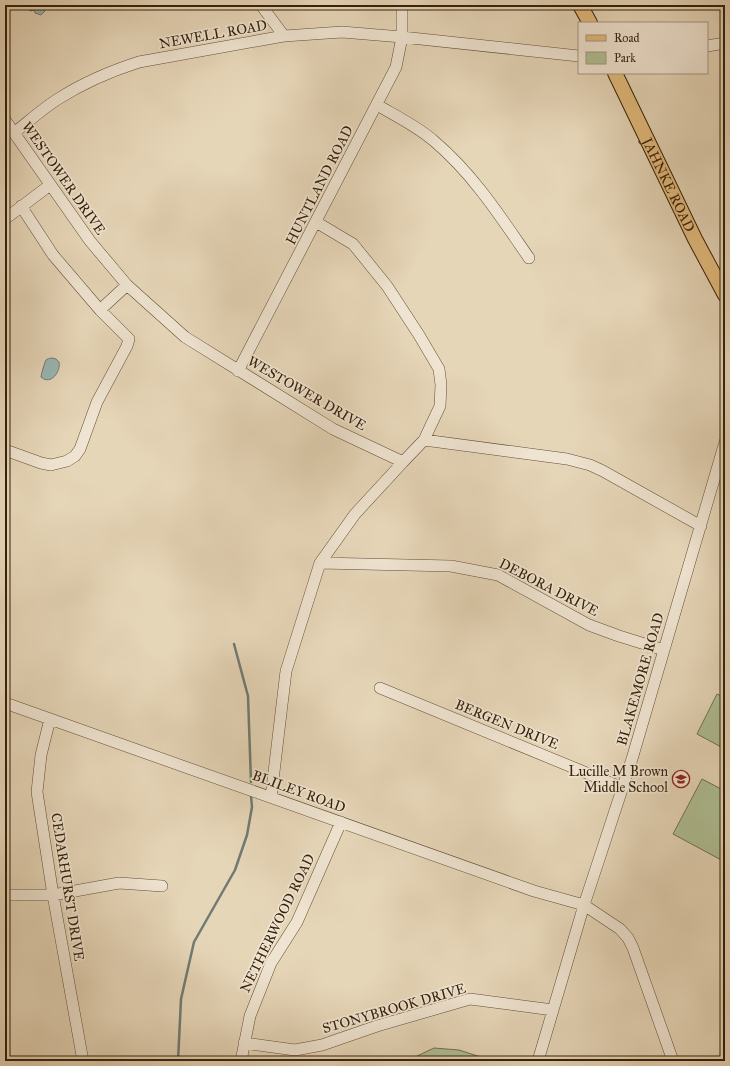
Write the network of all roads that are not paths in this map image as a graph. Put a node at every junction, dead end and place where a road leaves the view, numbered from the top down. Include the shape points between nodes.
1 (261, 5) edge
2 (402, 5) edge
3 (580, 5) edge
4 (589, 22) edge
5 (284, 36) junction
6 (402, 37) junction
7 (725, 43) edge
8 (708, 46) edge
9 (578, 56) edge
10 (615, 74) edge
11 (377, 105) junction
12 (5, 120) edge
13 (14, 133) junction
14 (50, 185) junction
15 (22, 206) junction
16 (5, 219) edge
17 (316, 222) junction
18 (529, 258) dead end
19 (127, 285) junction
20 (725, 296) edge
21 (100, 310) junction
22 (238, 371) junction
23 (424, 440) junction
24 (725, 442) edge
25 (5, 450) edge
26 (403, 462) junction
27 (701, 526) junction
28 (320, 563) junction
29 (664, 650) junction
30 (380, 688) dead end
31 (5, 703) edge
32 (50, 719) junction
33 (623, 788) junction
34 (272, 797) junction
35 (341, 822) junction
36 (162, 886) dead end
37 (5, 895) edge
38 (53, 895) junction
39 (584, 905) junction
40 (553, 1010) junction
41 (244, 1043) junction
42 (83, 1061) edge
43 (242, 1061) edge
44 (538, 1061) edge
45 (673, 1061) edge

1 - 5 street
2 - 6 street, HUNTLAND ROAD
3 - 4 main road
5 - 6 street, NEWELL ROAD via 342,32
5 - 13 street, NEWELL ROAD via 139,62 107,73 57,99
6 - 9 street, NEWELL ROAD
6 - 11 street, HUNTLAND ROAD via 396,67
7 - 8 street
10 - 20 main road, JAHNKE ROAD
11 - 17 street, HUNTLAND ROAD
11 - 18 street via 412,125 457,161 480,188
12 - 13 street, WESTOWER DRIVE
13 - 14 street, WESTOWER DRIVE
14 - 15 street
14 - 19 street, WESTOWER DRIVE via 90,241
15 - 16 street
15 - 21 street via 53,254
17 - 22 street, HUNTLAND ROAD
17 - 23 street via 353,244 387,286 439,369 440,406
19 - 21 street
19 - 22 street, WESTOWER DRIVE via 185,337
21 - 25 street via 129,338 97,402 75,456 51,465
22 - 26 street, WESTOWER DRIVE via 333,428
23 - 26 street
23 - 27 street via 577,461 603,471
24 - 27 street, BLAKEMORE ROAD
26 - 28 street via 355,514
27 - 29 street, BLAKEMORE ROAD
28 - 29 street, DEBORA DRIVE via 451,566 498,576 589,625
28 - 34 street via 286,671
29 - 33 street, BLAKEMORE ROAD
30 - 33 street, BERGEN DRIVE
31 - 32 street, BLILEY ROAD
32 - 34 street, BLILEY ROAD
32 - 38 street, CEDARHURST DRIVE via 40,755 37,792
33 - 39 street, BLAKEMORE ROAD
34 - 35 street, BLILEY ROAD
35 - 39 street, BLILEY ROAD via 534,891
35 - 41 street, NETHERWOOD ROAD via 297,922 271,963 250,1016
36 - 38 street via 119,883
37 - 38 street
38 - 42 street, CEDARHURST DRIVE
39 - 40 street, BLAKEMORE ROAD
39 - 45 street, BLILEY ROAD via 628,938
40 - 41 street, STONYBROOK DRIVE via 470,999 322,1045 295,1050
40 - 44 street, BLAKEMORE ROAD
41 - 43 street, NETHERWOOD ROAD

